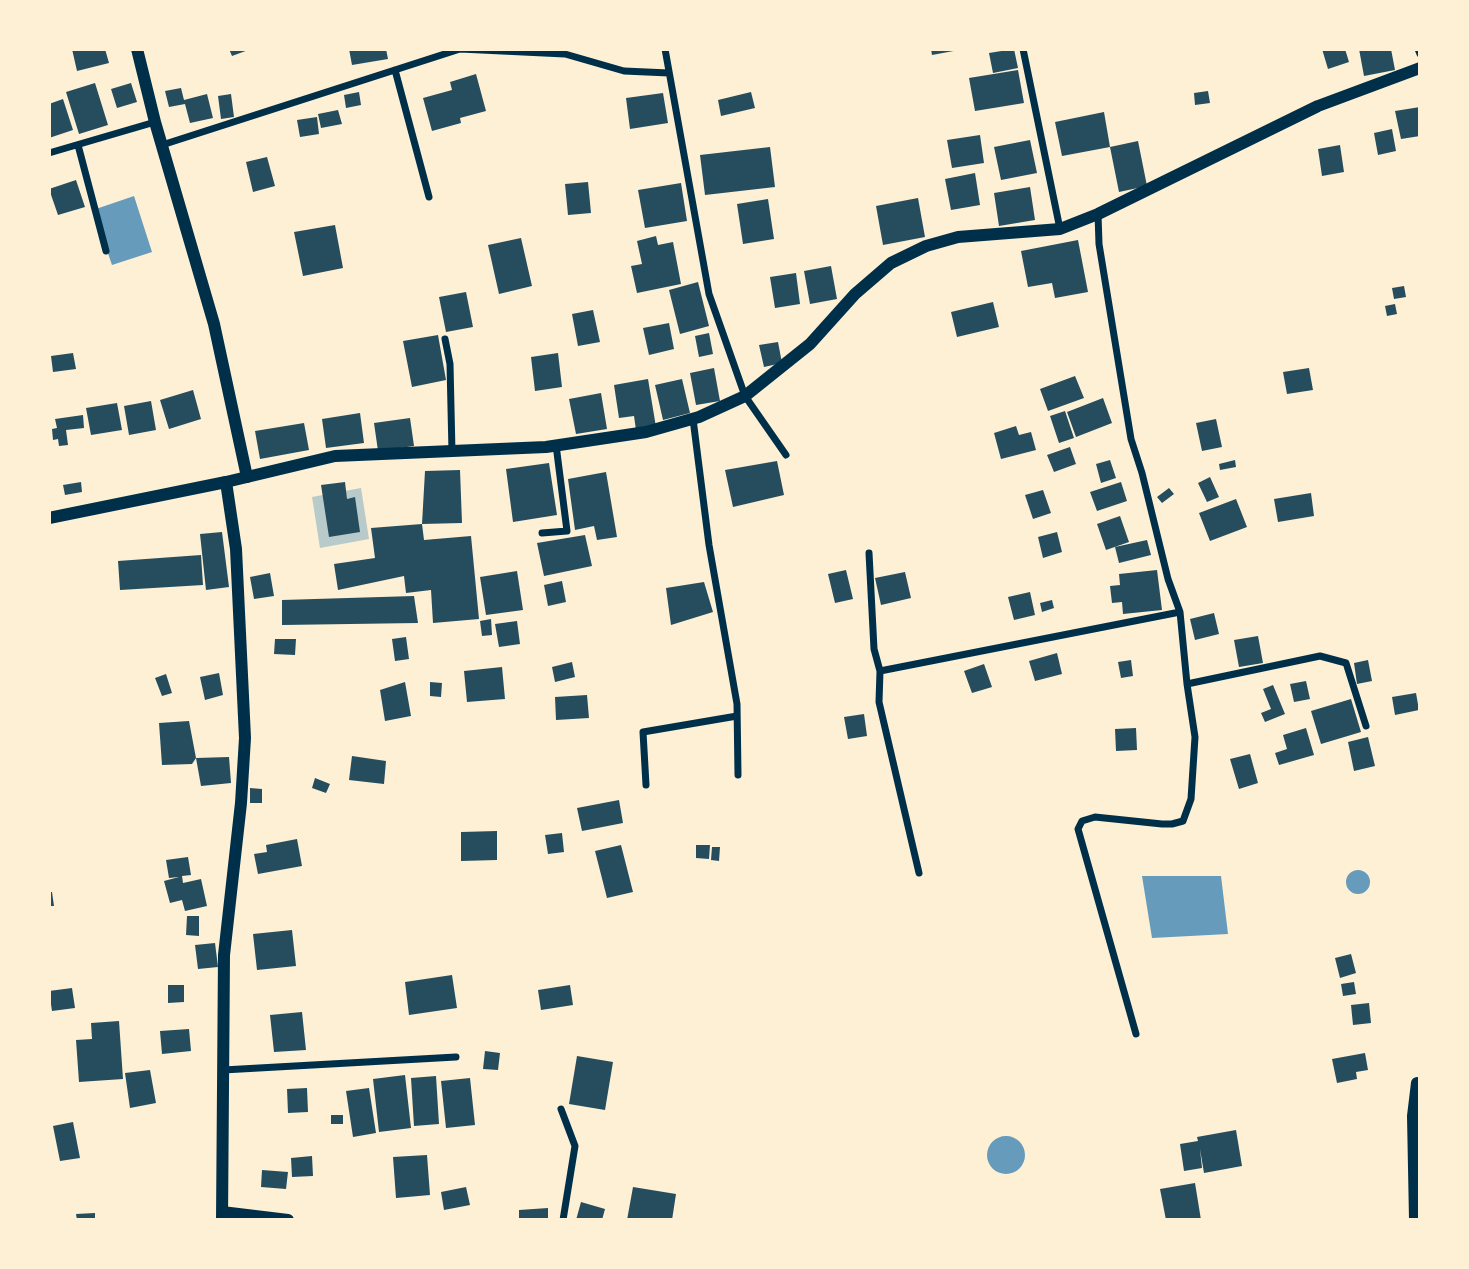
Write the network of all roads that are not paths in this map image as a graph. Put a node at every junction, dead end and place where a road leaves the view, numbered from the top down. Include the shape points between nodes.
1 (137, 49) edge
2 (665, 49) edge
3 (1023, 49) edge
4 (1420, 68) edge
5 (395, 70) junction
6 (669, 73) junction
7 (155, 122) junction
8 (78, 145) junction
9 (162, 145) junction
10 (49, 153) edge
11 (429, 197) dead end
12 (1098, 214) junction
13 (1060, 229) junction
14 (106, 251) dead end
15 (445, 340) dead end
16 (745, 396) junction
17 (693, 419) junction
18 (556, 445) junction
19 (452, 452) junction
20 (786, 455) dead end
21 (247, 477) junction
22 (226, 482) junction
23 (49, 518) edge
24 (542, 533) dead end
25 (869, 552) dead end
26 (1180, 612) junction
27 (880, 671) junction
28 (1187, 684) junction
29 (737, 716) junction
30 (1366, 726) dead end
31 (738, 775) dead end
32 (646, 785) dead end
33 (919, 873) dead end
34 (1136, 1034) dead end
35 (456, 1058) dead end
36 (222, 1070) junction
37 (1420, 1083) edge
38 (561, 1109) dead end
39 (222, 1216) edge
40 (288, 1220) edge
41 (563, 1220) edge
42 (1415, 1220) edge

1 - 7 main road
2 - 6 street
3 - 13 street
4 - 12 main road via 1318,106
5 - 6 street via 460,49 565,54 624,71
5 - 9 street
5 - 11 street
6 - 16 street via 706,284
7 - 8 street
7 - 9 main road
8 - 10 street
8 - 14 street
9 - 21 main road via 214,324
12 - 13 main road
12 - 26 street via 1130,439
13 - 16 main road via 958,237 891,263 855,294 810,344
15 - 19 street via 450,363
16 - 17 main road
16 - 20 street
17 - 18 main road via 646,432
17 - 29 street
18 - 19 main road
18 - 24 street via 567,531
19 - 21 main road via 335,456
21 - 22 main road
22 - 23 main road
22 - 36 main road via 236,549 245,738 224,955
25 - 27 street via 874,649
26 - 27 street
26 - 28 street
27 - 33 street via 879,702
28 - 30 street via 1320,656 1346,663
28 - 34 street via 1195,737 1191,799 1183,821 1095,817 1082,821 1078,829
29 - 31 street
29 - 32 street via 643,732
35 - 36 street
36 - 39 main road
37 - 42 main road via 1413,1116
38 - 41 street via 575,1146
39 - 40 main road

